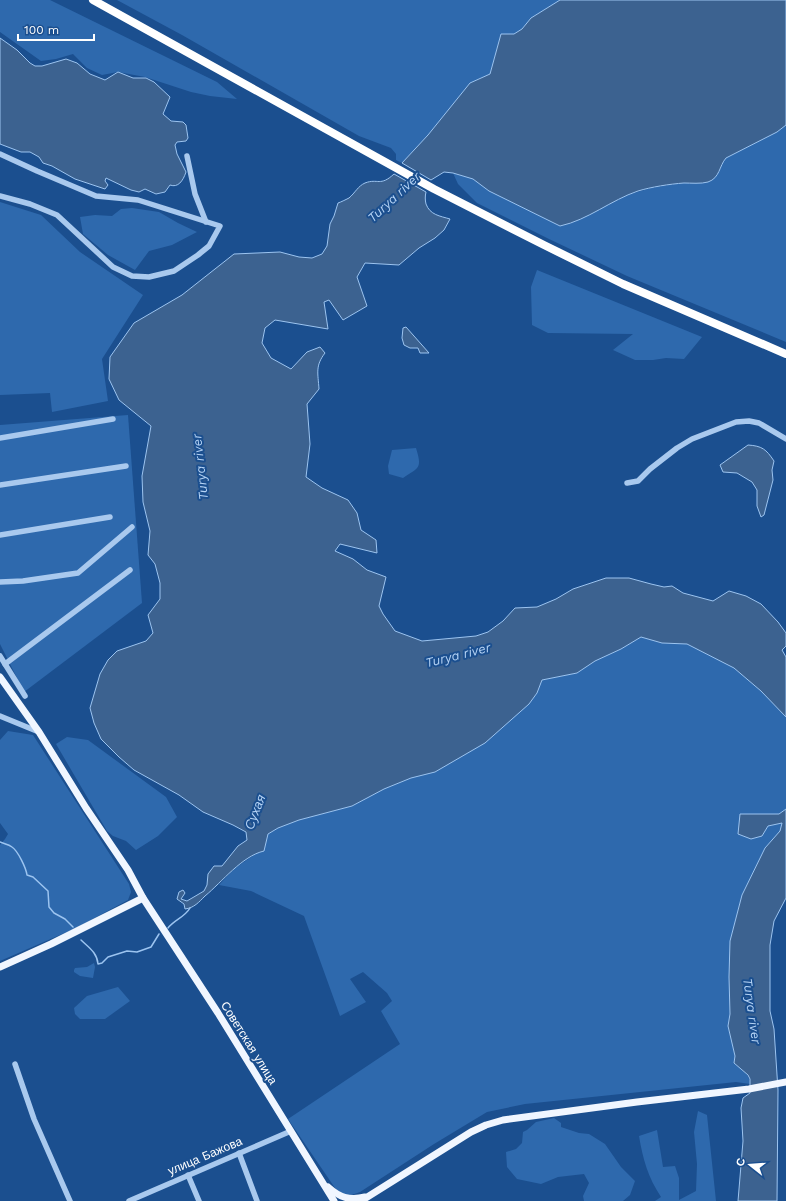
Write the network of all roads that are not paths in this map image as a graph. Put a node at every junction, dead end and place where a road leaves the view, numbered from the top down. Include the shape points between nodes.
1 (93, 0) edge
2 (0, 154) edge
3 (187, 156) dead end
4 (0, 196) edge
5 (206, 222) junction
6 (786, 354) edge
7 (113, 420) dead end
8 (0, 438) edge
9 (786, 439) edge
10 (126, 466) dead end
11 (627, 483) dead end
12 (0, 485) edge
13 (110, 517) dead end
14 (132, 527) dead end
15 (0, 535) edge
16 (130, 570) dead end
17 (0, 582) edge
18 (0, 656) edge
19 (5, 664) junction
20 (0, 677) edge
21 (25, 696) dead end
22 (0, 716) edge
23 (39, 732) junction
24 (143, 898) junction
25 (0, 967) edge
26 (14, 1064) dead end
27 (782, 1083) edge
28 (291, 1131) junction
29 (238, 1153) junction
30 (188, 1175) junction
31 (320, 1179) junction
32 (369, 1196) junction
33 (70, 1201) edge
34 (129, 1201) edge
35 (199, 1201) edge
36 (257, 1201) edge
37 (334, 1201) edge
38 (361, 1201) edge

1 - 6 highway via 434,189 623,284
2 - 5 street via 96,196 138,200
3 - 5 street via 195,194
4 - 5 street via 57,215 113,267 132,276 149,277 174,271 198,255 209,246 220,226
7 - 8 street
9 - 11 street via 759,423 736,422 692,439 677,448 638,481
10 - 12 street
13 - 15 street
14 - 17 street via 78,573
16 - 19 street
18 - 19 street
19 - 21 street
20 - 23 main road, Советская улица
22 - 23 street
23 - 24 main road, Советская улица via 128,870
24 - 25 main road
24 - 28 main road, Советская улица
26 - 33 street via 34,1119
27 - 32 main road via 503,1120 471,1132
28 - 29 street, улица Бажова
28 - 31 main road, Советская улица
29 - 30 street, улица Бажова
29 - 36 street
30 - 34 street, улица Бажова
30 - 35 street
31 - 32 main road via 340,1197 354,1200
31 - 37 main road, Советская улица
32 - 38 main road

